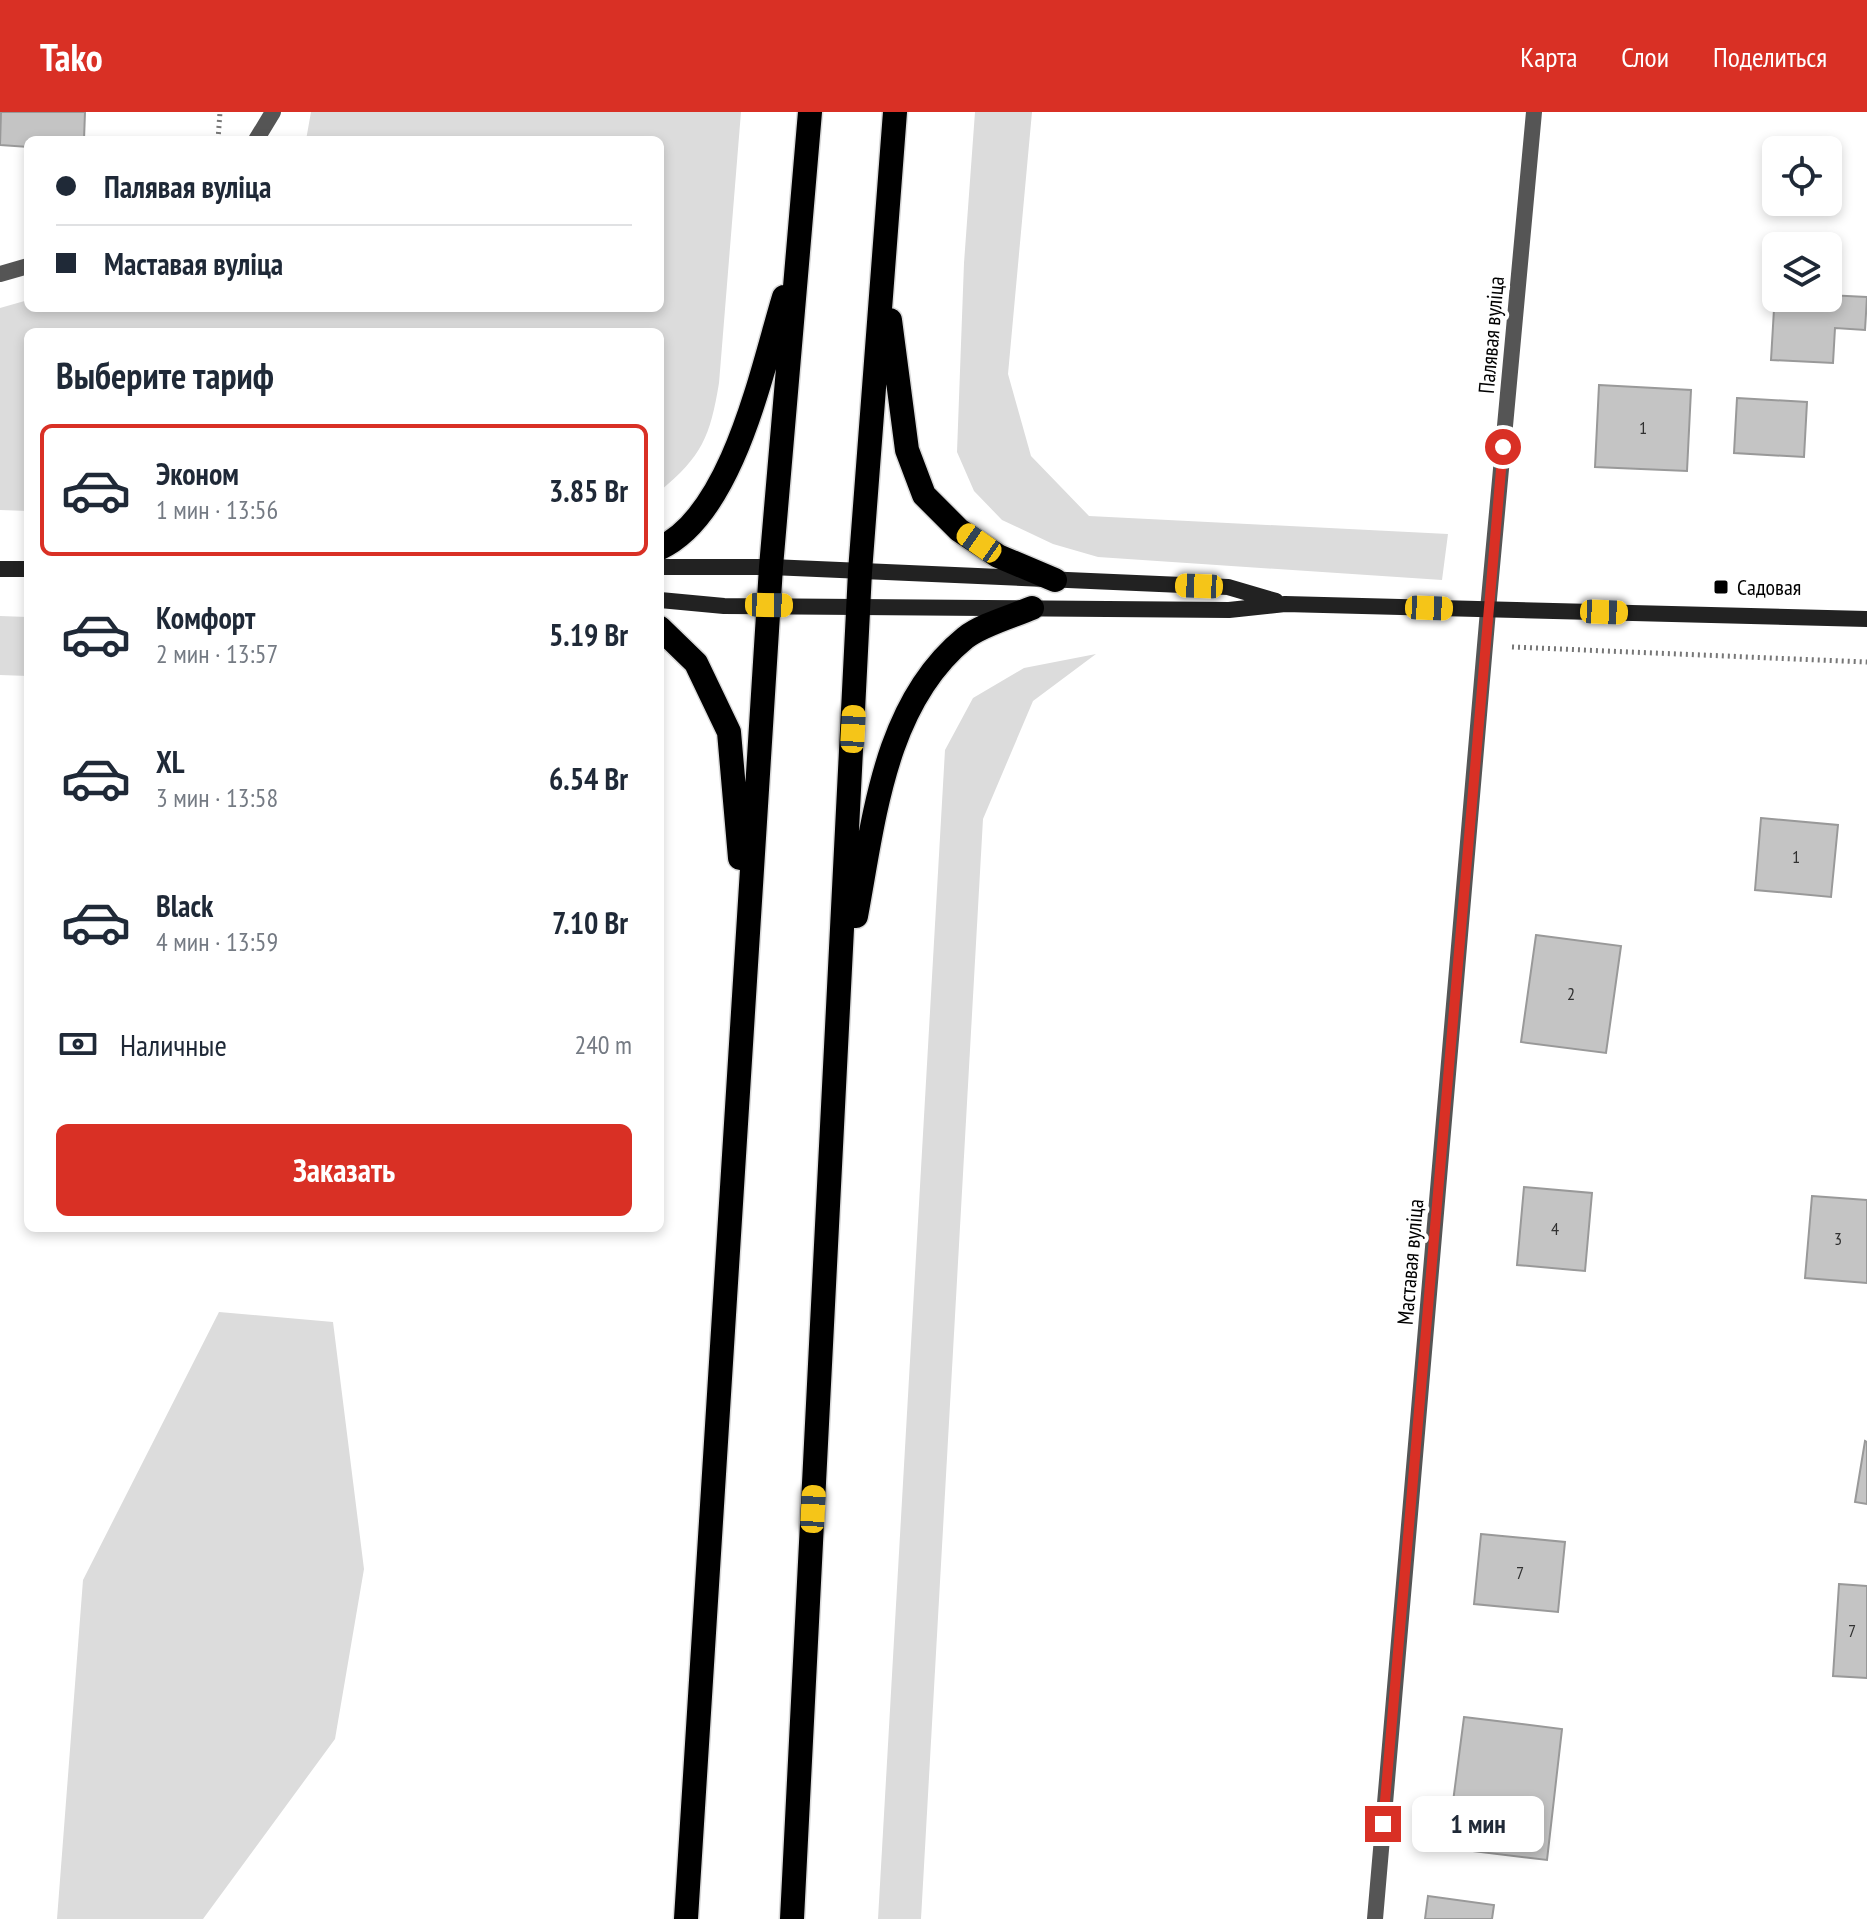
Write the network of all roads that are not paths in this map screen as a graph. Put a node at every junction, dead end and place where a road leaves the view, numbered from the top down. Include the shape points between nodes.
1 (273, 112) edge
2 (810, 112) edge
3 (895, 112) edge
4 (1534, 112) edge
5 (258, 136) edge
6 (798, 253) junction
7 (883, 266) junction
8 (24, 267) edge
9 (0, 274) edge
10 (664, 546) edge
11 (664, 567) edge
12 (771, 567) junction
13 (0, 569) edge
14 (24, 569) edge
15 (860, 572) junction
16 (1055, 580) junction
17 (664, 600) edge
18 (1285, 604) junction
19 (769, 605) junction
20 (859, 606) junction
21 (1032, 608) junction
22 (1488, 610) junction
23 (1867, 619) edge
24 (664, 632) edge
25 (747, 939) junction
26 (840, 1005) junction
27 (686, 1919) edge
28 (792, 1919) edge
29 (1375, 1919) edge

1 - 5 street
2 - 6 highway
3 - 7 highway
4 - 22 street, Палявая вуліца
6 - 10 highway via 740,443 709,504
6 - 12 highway
7 - 15 highway
7 - 16 highway via 907,450 924,495 959,530 998,556
8 - 9 street
11 - 12 street
12 - 15 street
12 - 19 highway
13 - 14 street
15 - 16 street
15 - 20 highway
16 - 18 street via 1228,587
17 - 19 street
18 - 21 street via 1229,610
18 - 22 street
19 - 20 street
19 - 25 highway
20 - 21 street
20 - 26 highway
21 - 26 highway via 968,635 928,675 903,722 879,794
22 - 23 street
22 - 29 street, Маставая вуліца
24 - 25 highway via 696,663 729,732
25 - 27 highway
26 - 28 highway

